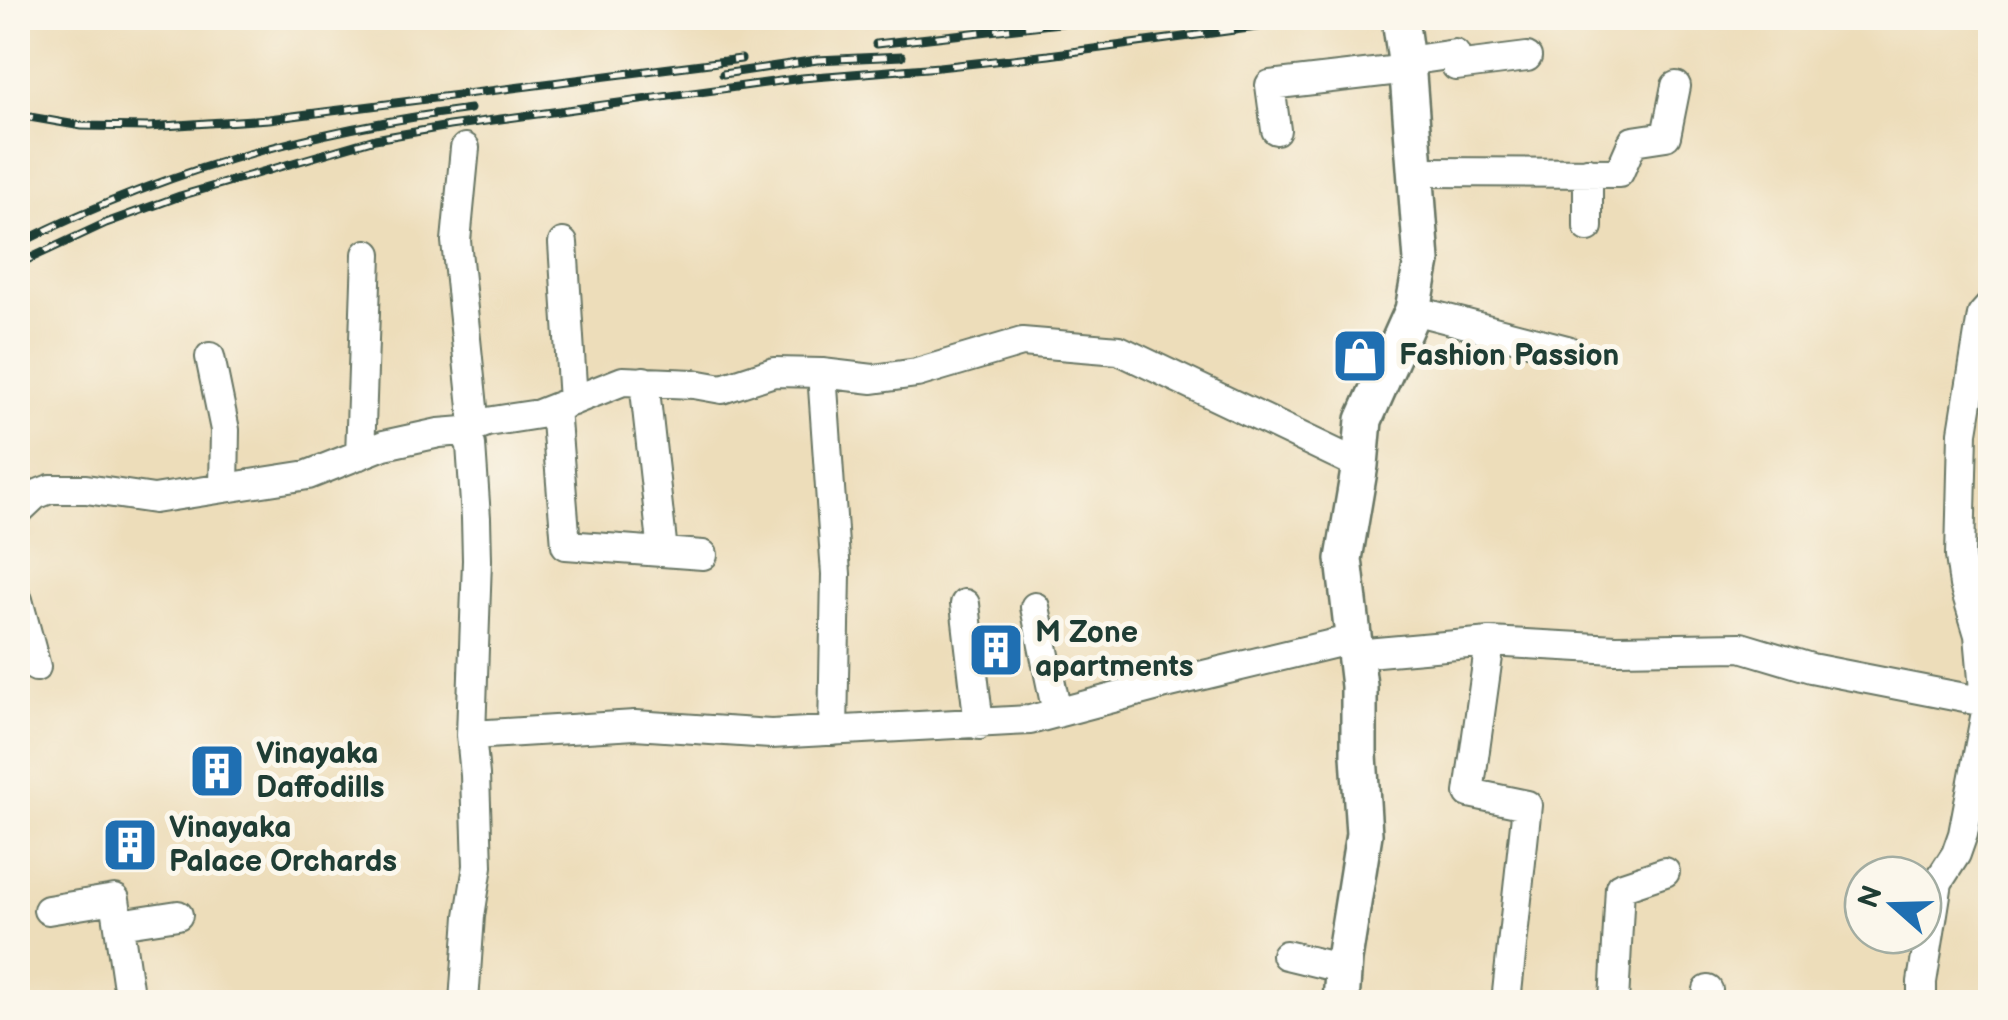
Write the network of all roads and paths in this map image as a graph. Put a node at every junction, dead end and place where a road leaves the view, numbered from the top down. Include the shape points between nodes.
1 (1400, 18) edge
2 (1526, 57) dead end
3 (1407, 65) junction
4 (1676, 86) dead end
5 (1276, 130) dead end
6 (465, 148) dead end
7 (1417, 172) junction
8 (1588, 172) junction
9 (1588, 227) dead end
10 (563, 243) dead end
11 (367, 254) dead end
12 (1990, 306) edge
13 (1413, 310) junction
14 (1567, 350) dead end
15 (210, 357) dead end
16 (822, 372) junction
17 (644, 382) junction
18 (564, 405) junction
19 (470, 429) junction
20 (360, 455) junction
21 (1360, 465) junction
22 (224, 488) junction
23 (18, 510) edge
24 (663, 552) junction
25 (703, 555) dead end
26 (18, 600) edge
27 (965, 604) dead end
28 (1035, 607) dead end
29 (1490, 642) junction
30 (1354, 646) junction
31 (36, 667) dead end
32 (1985, 702) junction
33 (1057, 713) junction
34 (979, 724) junction
35 (833, 731) junction
36 (472, 735) junction
37 (1665, 872) dead end
38 (48, 910) dead end
39 (178, 916) dead end
40 (119, 924) junction
41 (1286, 954) dead end
42 (1342, 986) edge
43 (130, 1002) edge
44 (464, 1002) edge
45 (1506, 1002) edge
46 (1614, 1002) edge
47 (1922, 1002) edge

1 - 3 main road
2 - 3 street via 1456,66 1455,54
3 - 5 street via 1270,85
3 - 7 main road
4 - 8 street via 1666,136 1633,141 1619,173
6 - 19 street via 456,241
7 - 8 street
7 - 13 main road via 1422,261
8 - 9 street
10 - 18 street
11 - 20 street
12 - 32 street via 1982,315 1962,432 1960,521
13 - 14 street
13 - 21 main road via 1364,420
15 - 22 street via 226,430
16 - 17 street via 774,372 722,390
16 - 21 street via 917,374 1022,342 1119,350
16 - 35 street via 836,574
17 - 18 street via 623,381
17 - 24 street
18 - 19 street
18 - 24 street via 566,545
19 - 20 street via 384,444
19 - 36 street via 476,546
20 - 22 street via 308,475
21 - 30 main road via 1344,558
22 - 23 street via 154,500 50,489
24 - 25 street
26 - 31 street
27 - 34 street
28 - 33 street
29 - 30 street
29 - 32 street via 1616,650 1741,647 1811,668
29 - 45 street via 1469,793 1526,806
30 - 33 street
30 - 42 main road via 1364,834
32 - 47 street via 1963,834 1938,882 1932,910
33 - 34 street
34 - 35 street
35 - 36 street via 754,734 634,725
36 - 44 street via 478,866
37 - 46 street via 1620,887
38 - 40 street via 115,899
39 - 40 street
40 - 43 street
41 - 42 street

